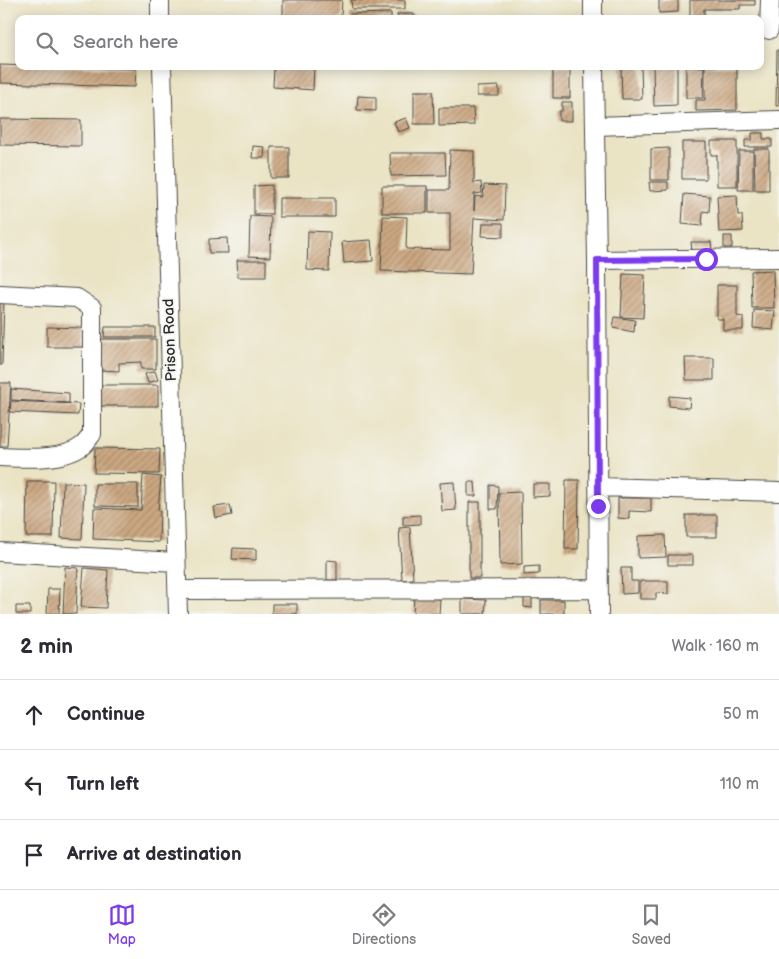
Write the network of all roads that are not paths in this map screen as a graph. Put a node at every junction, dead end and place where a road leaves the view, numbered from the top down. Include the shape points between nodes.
1 (160, 0) edge
2 (592, 0) edge
3 (770, 0) edge
4 (160, 15) edge
5 (593, 15) edge
6 (770, 30) edge
7 (162, 70) edge
8 (594, 70) edge
9 (779, 120) edge
10 (596, 126) junction
11 (779, 258) edge
12 (597, 260) junction
13 (0, 294) edge
14 (0, 457) edge
15 (598, 487) junction
16 (779, 492) edge
17 (0, 552) edge
18 (176, 562) junction
19 (599, 589) junction
20 (178, 590) junction
21 (178, 614) edge
22 (599, 614) edge

1 - 4 street
2 - 5 street
3 - 6 street
7 - 18 street, Prison Road
8 - 10 street
9 - 10 street
10 - 12 street
11 - 12 street
12 - 15 street
13 - 14 street via 77,298 92,308 92,434 81,447 69,452 28,459
15 - 16 street
15 - 19 street
17 - 18 street
18 - 20 street, Prison Road
19 - 20 street
19 - 22 street
20 - 21 street, Prison Road

